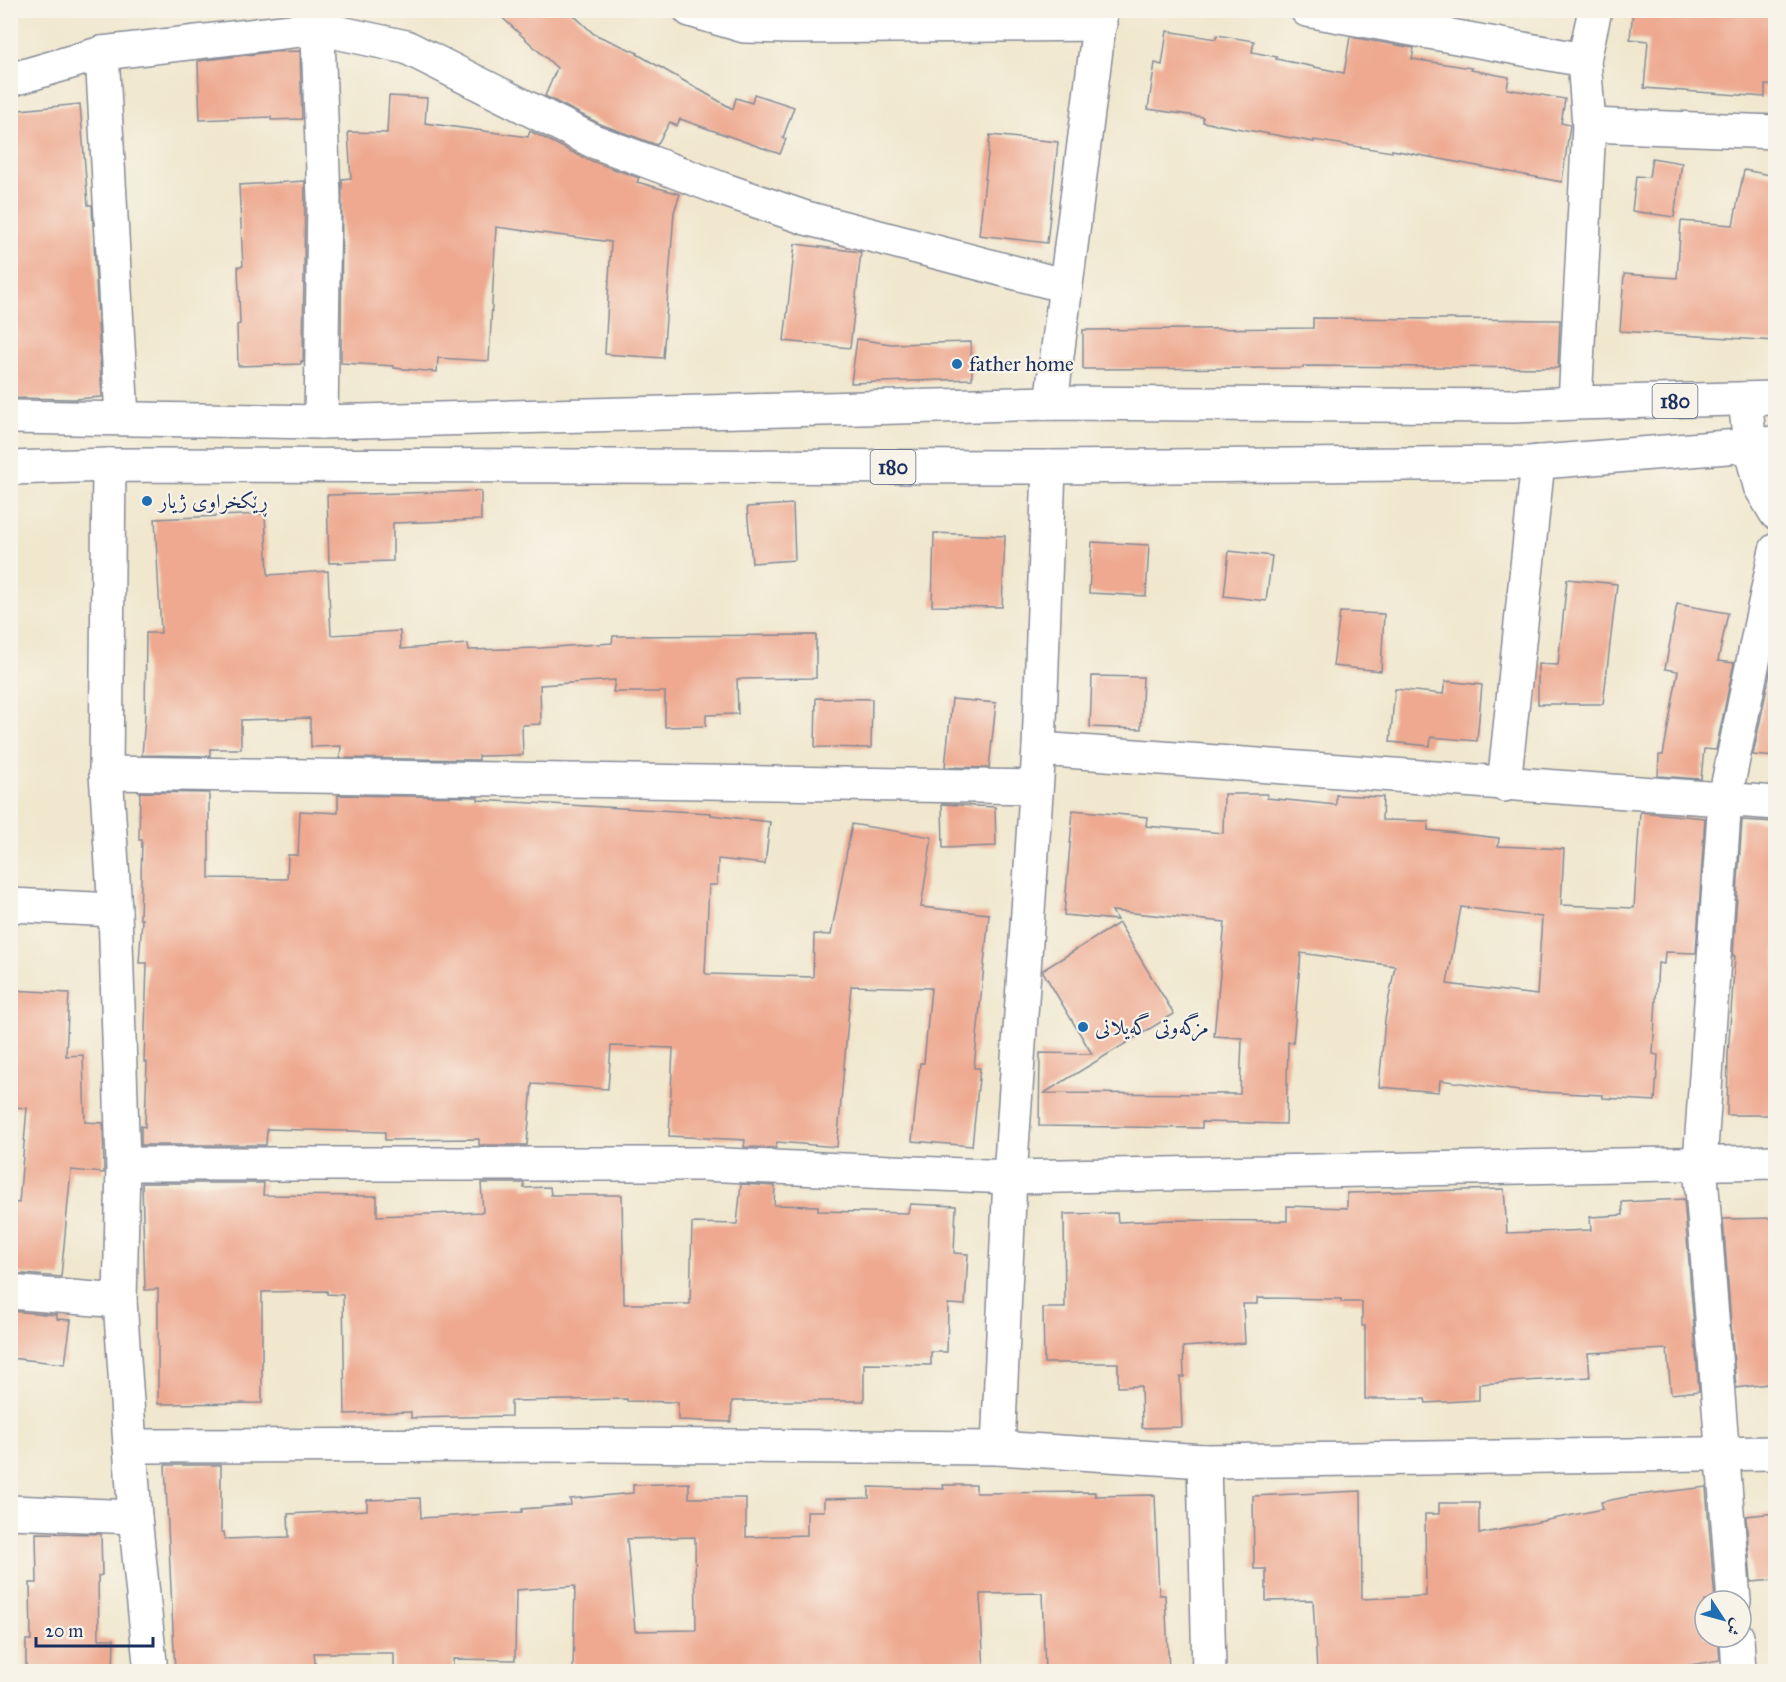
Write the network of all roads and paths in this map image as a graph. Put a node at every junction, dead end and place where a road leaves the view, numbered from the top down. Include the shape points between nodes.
1 (690, 10) edge
2 (1307, 10) edge
3 (1595, 10) edge
4 (1100, 17) edge
5 (317, 19) edge
6 (102, 53) junction
7 (1584, 60) junction
8 (10, 80) edge
9 (1589, 125) junction
10 (1776, 132) edge
11 (1066, 286) junction
12 (1760, 398) edge
13 (1051, 403) junction
14 (1575, 403) junction
15 (10, 417) edge
16 (122, 418) junction
17 (321, 422) junction
18 (1763, 444) edge
19 (1538, 462) junction
20 (109, 465) junction
21 (1049, 467) junction
22 (10, 468) edge
23 (1776, 513) edge
24 (1776, 550) edge
25 (1038, 749) junction
26 (106, 773) junction
27 (1504, 785) junction
28 (1036, 787) junction
29 (1725, 798) junction
30 (1776, 803) edge
31 (10, 905) edge
32 (115, 910) junction
33 (1776, 1162) edge
34 (1700, 1163) junction
35 (123, 1164) junction
36 (1010, 1177) junction
37 (10, 1292) edge
38 (120, 1302) junction
39 (130, 1446) junction
40 (998, 1448) junction
41 (1776, 1453) edge
42 (1724, 1454) junction
43 (1204, 1461) junction
44 (10, 1512) edge
45 (135, 1517) junction
46 (1733, 1589) edge
47 (1738, 1649) edge
48 (151, 1671) edge
49 (1209, 1671) edge
50 (1739, 1671) edge

1 - 4 main road via 744,26 793,27
2 - 7 main road
3 - 7 main road
4 - 11 main road
5 - 6 main road
5 - 11 main road via 406,47 593,141 722,189 806,218
5 - 17 main road via 324,198
6 - 8 main road
6 - 16 main road
7 - 9 main road
9 - 10 main road
9 - 14 main road
11 - 13 main road
12 - 14 main road, 180
12 - 18 main road
13 - 14 main road, 180
13 - 17 main road, 180
15 - 16 main road, 180
16 - 17 main road, 180
18 - 19 main road, 180
18 - 23 main road via 1760,486
19 - 21 main road, 180
19 - 27 main road
20 - 21 main road, 180
20 - 22 main road, 180
20 - 26 main road
21 - 25 main road
24 - 29 main road
25 - 27 main road
25 - 28 main road
26 - 28 main road
26 - 32 main road
27 - 29 main road
28 - 36 main road
29 - 30 main road
29 - 34 main road
31 - 32 main road
32 - 35 main road
33 - 34 main road
34 - 36 main road
34 - 42 main road
35 - 36 main road via 702,1164
35 - 38 main road
36 - 40 main road
37 - 38 main road
38 - 39 main road
39 - 40 main road via 595,1444
39 - 45 main road
40 - 43 main road
41 - 42 main road
42 - 43 main road
42 - 46 main road
43 - 49 main road
44 - 45 main road
45 - 48 main road
47 - 50 main road

